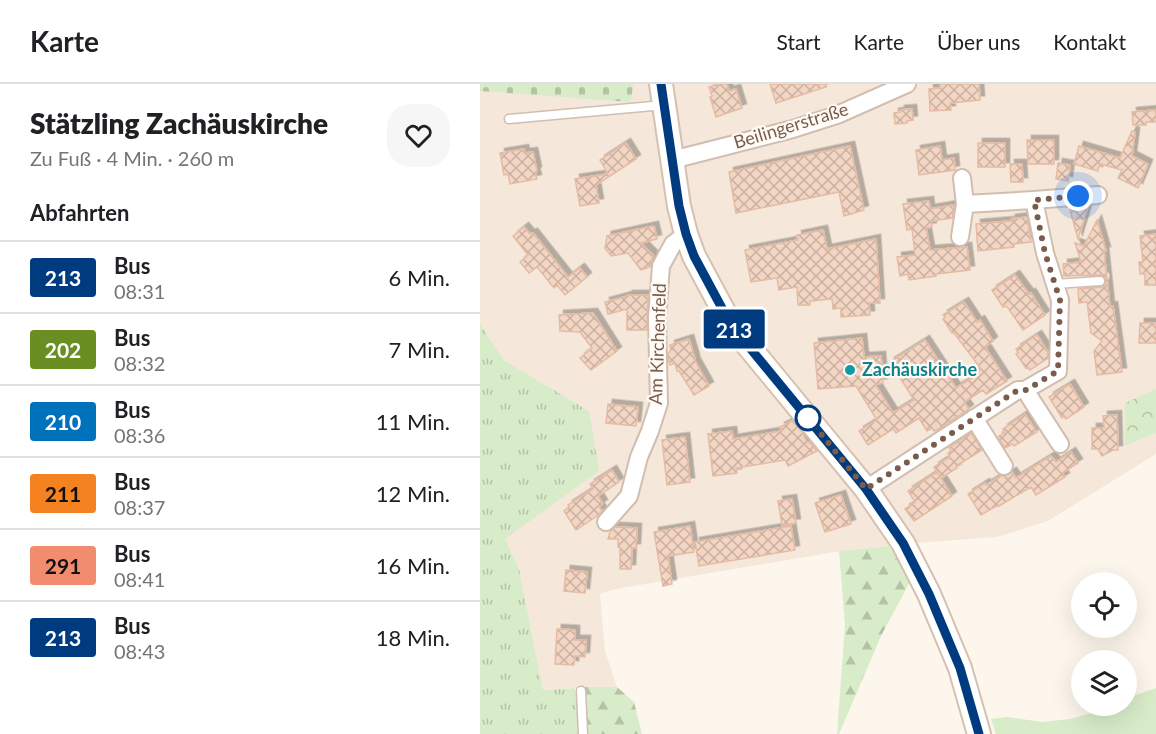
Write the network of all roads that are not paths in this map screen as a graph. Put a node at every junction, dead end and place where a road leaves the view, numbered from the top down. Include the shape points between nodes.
1 (907, 84) edge
2 (663, 94) edge
3 (509, 118) dead end
4 (672, 160) junction
5 (962, 178) dead end
6 (1098, 195) dead end
7 (1034, 200) junction
8 (965, 204) junction
9 (686, 234) junction
10 (960, 237) dead end
11 (1100, 281) dead end
12 (1054, 284) junction
13 (1026, 390) junction
14 (974, 418) junction
15 (1060, 444) dead end
16 (1004, 465) dead end
17 (866, 489) junction
18 (606, 522) dead end
19 (581, 691) dead end
20 (583, 734) edge
21 (979, 734) edge

1 - 4 street, Beilingerstraße via 837,115
2 - 3 lane
2 - 4 street
4 - 9 street
5 - 8 street
6 - 7 street
7 - 8 street
7 - 12 street
8 - 10 street
9 - 17 street via 731,325
9 - 18 street, Am Kirchenfeld via 673,244 661,266 657,318 659,403 629,496
11 - 12 lane
12 - 13 street via 1060,300 1058,371
13 - 14 street via 1018,390
13 - 15 street
14 - 16 street
14 - 17 street
17 - 21 street via 903,543 929,594 960,668
19 - 20 lane

